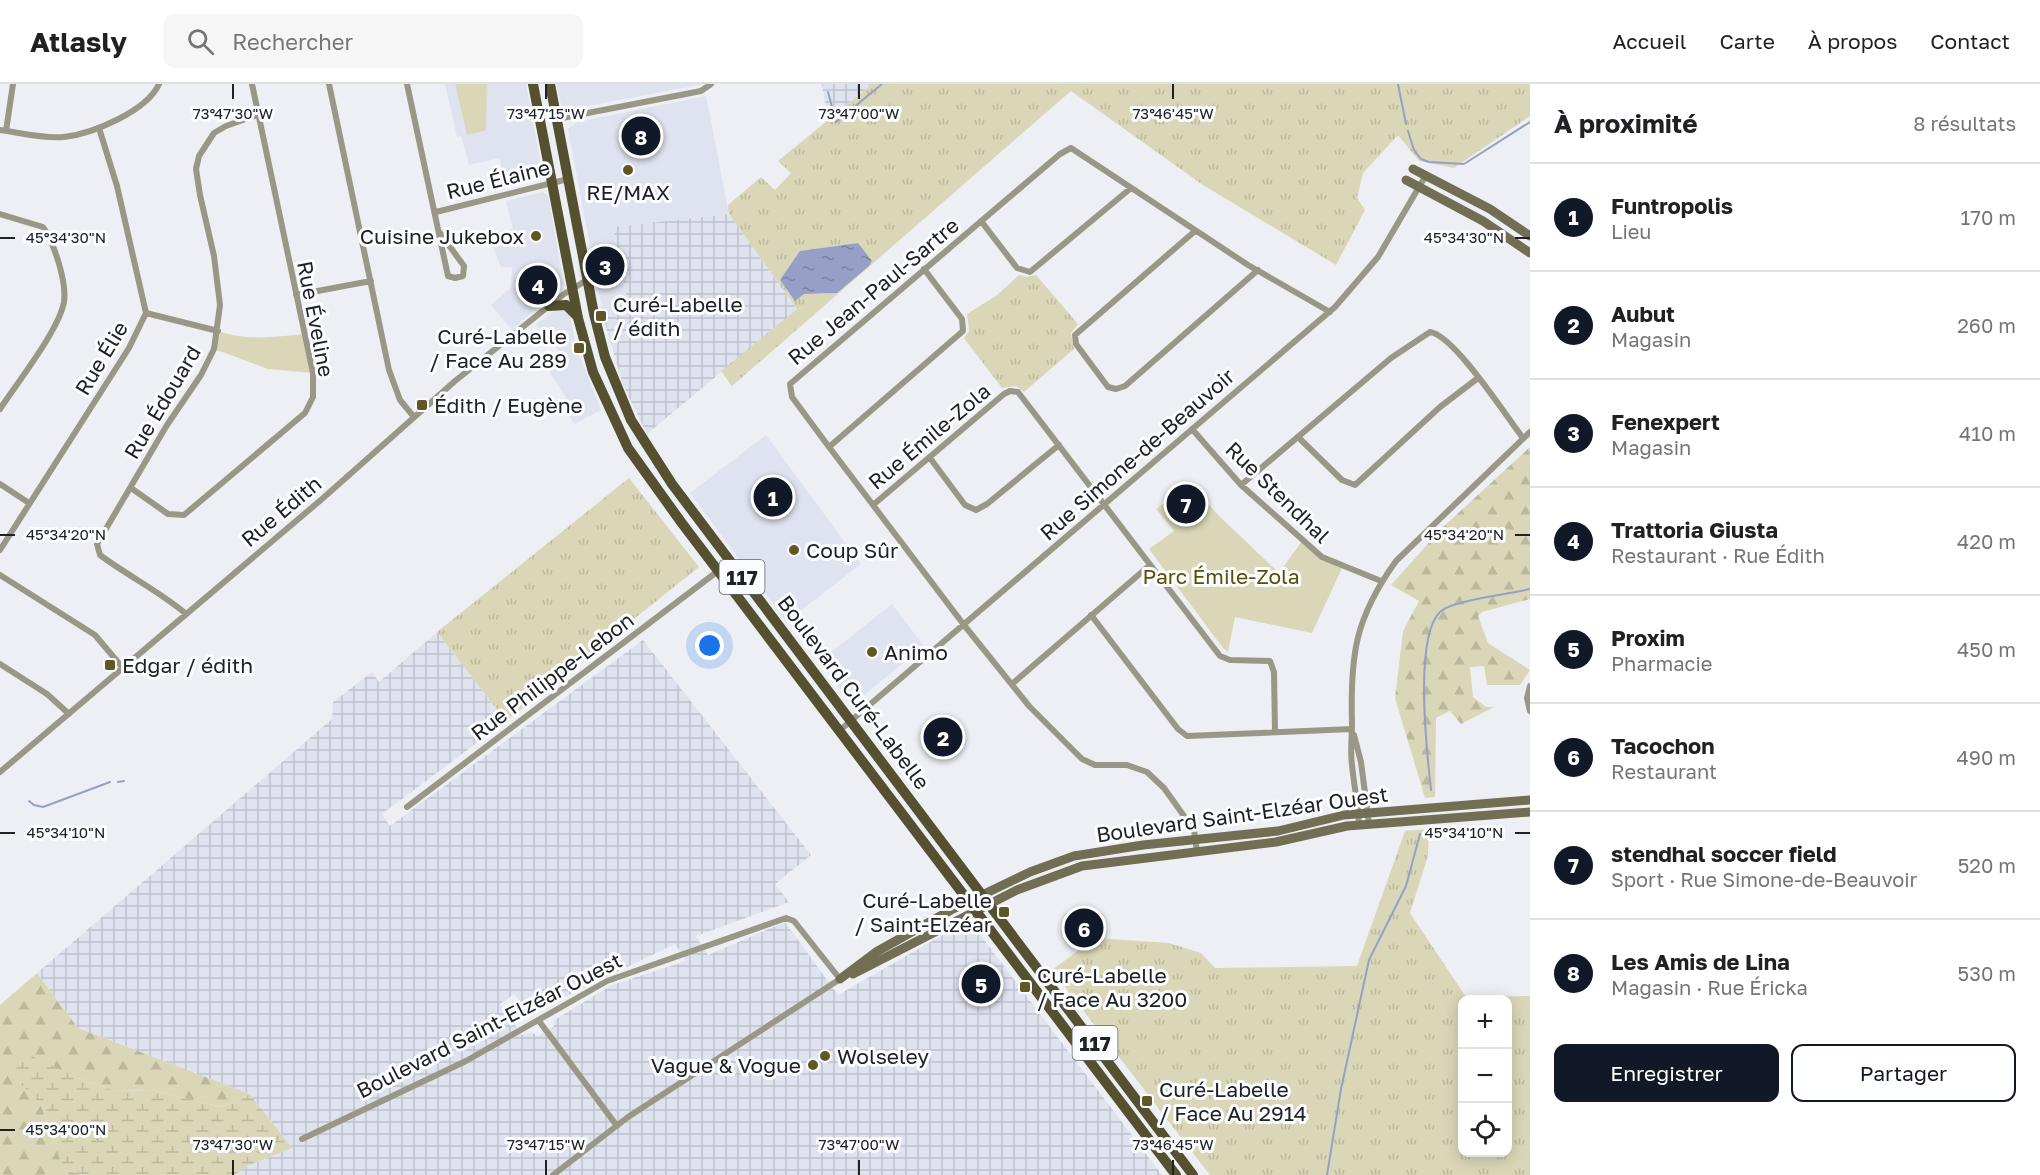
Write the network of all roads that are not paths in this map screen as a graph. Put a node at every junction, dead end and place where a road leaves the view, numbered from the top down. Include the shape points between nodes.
1 (13, 84) edge
2 (159, 84) edge
3 (252, 84) edge
4 (329, 84) edge
5 (407, 84) edge
6 (533, 84) edge
7 (550, 84) edge
8 (711, 84) edge
9 (257, 115) junction
10 (557, 119) junction
11 (99, 128) junction
12 (3, 130) edge
13 (1413, 169) dead end
14 (1426, 175) junction
15 (568, 179) junction
16 (1406, 180) dead end
17 (552, 183) junction
18 (1419, 187) junction
19 (1131, 188) junction
20 (436, 212) junction
21 (0, 214) edge
22 (981, 221) junction
23 (1195, 231) junction
24 (440, 233) junction
25 (1530, 236) edge
26 (1530, 253) edge
27 (924, 268) junction
28 (1258, 270) junction
29 (587, 280) junction
30 (371, 281) junction
31 (572, 289) junction
32 (296, 295) junction
33 (549, 306) junction
34 (1330, 312) junction
35 (146, 313) junction
36 (578, 318) junction
37 (218, 331) junction
38 (1478, 378) junction
39 (0, 409) edge
40 (414, 417) junction
41 (1192, 429) junction
42 (1530, 432) edge
43 (1298, 437) junction
44 (1523, 438) junction
45 (1059, 445) junction
46 (829, 447) junction
47 (930, 458) junction
48 (0, 484) edge
49 (1241, 485) junction
50 (131, 488) junction
51 (29, 503) junction
52 (873, 505) junction
53 (1104, 505) junction
54 (0, 550) edge
55 (1150, 565) junction
56 (718, 571) junction
57 (0, 575) edge
58 (1382, 581) junction
59 (185, 613) junction
60 (1091, 615) junction
61 (964, 625) junction
62 (0, 664) edge
63 (122, 667) junction
64 (1012, 684) junction
65 (1530, 687) edge
66 (1530, 711) edge
67 (69, 714) junction
68 (851, 721) junction
69 (1352, 729) junction
70 (839, 731) junction
71 (1275, 732) junction
72 (0, 772) edge
73 (1530, 800) edge
74 (407, 807) dead end
75 (1530, 812) edge
76 (1363, 814) junction
77 (1364, 824) junction
78 (1196, 840) junction
79 (1197, 852) junction
80 (986, 899) junction
81 (968, 901) junction
82 (975, 911) junction
83 (840, 979) junction
84 (539, 1021) junction
85 (617, 1126) junction
86 (302, 1139) dead end
87 (553, 1175) edge
88 (1176, 1175) edge
89 (1194, 1175) edge

1 - 12 street
2 - 11 street via 141,105
3 - 9 street, Rue Éveline
4 - 30 street
5 - 20 street, Rue Élaine
6 - 17 main road, Boulevard Curé-Labelle / 117
7 - 10 main road, Boulevard Curé-Labelle / 117
8 - 10 street via 696,92
9 - 32 street, Rue Éveline
9 - 37 street, Rue Édouard via 214,133 199,156 196,170 214,256 220,305
10 - 15 main road, Boulevard Curé-Labelle / 117
11 - 12 street via 65,136
11 - 35 street, Rue Élie via 117,186
13 - 14 street
14 - 18 street, Rue Simone-de-Beauvoir
14 - 25 street via 1490,209
15 - 17 street, Rue Élaine
15 - 29 main road, Boulevard Curé-Labelle / 117
16 - 18 street
17 - 20 street, Rue Élaine
17 - 31 main road, Boulevard Curé-Labelle / 117
18 - 26 street via 1483,221
18 - 34 street, Rue Simone-de-Beauvoir via 1378,257
19 - 22 street, Rue Jean-Paul-Sartre via 1069,148
19 - 22 street via 1030,272 1017,268
19 - 23 street, Rue Jean-Paul-Sartre
20 - 24 street, Rue Élaine
21 - 39 street via 43,227 53,241 64,301 55,324
22 - 27 street, Rue Jean-Paul-Sartre
23 - 28 street, Rue Jean-Paul-Sartre
23 - 28 street via 1075,335 1076,344 1108,387 1125,386
24 - 24 street, Rue Élaine via 448,276 463,276 464,266
27 - 46 street, Rue Jean-Paul-Sartre via 790,384 792,397
27 - 46 street via 963,318 964,329
28 - 34 street, Rue Jean-Paul-Sartre
29 - 31 street, Rue Édith
29 - 68 main road, Boulevard Curé-Labelle / 117 via 607,365 644,443
30 - 32 street
30 - 40 street via 389,370 400,400
31 - 33 street, Rue Édith
31 - 36 main road, Boulevard Curé-Labelle / 117
32 - 50 street, Rue Éveline via 314,374 313,397 306,413 184,515 168,514
33 - 36 main road via 566,305
33 - 40 street, Rue Édith
34 - 41 street, Rue Simone-de-Beauvoir
35 - 37 street
35 - 51 street, Rue Élie via 129,348
36 - 56 main road, Boulevard Curé-Labelle / 117 via 593,372 622,438
37 - 50 street, Rue Édouard via 201,375
38 - 43 street via 1456,349 1436,333 1427,332
38 - 43 street via 1355,484 1345,483
38 - 44 street
40 - 59 street, Rue Édith
41 - 49 street, Rue Stendhal
41 - 53 street, Rue Simone-de-Beauvoir
42 - 44 street
43 - 49 street
44 - 58 street via 1432,524
45 - 47 street via 975,510 965,505
45 - 47 street, Rue Émile-Zola via 1014,390 1004,394
45 - 53 street, Rue Émile-Zola
46 - 52 street, Rue Jean-Paul-Sartre
47 - 52 street, Rue Émile-Zola
48 - 51 street
49 - 58 street, Rue Stendhal via 1322,557
50 - 59 street, Rue Édouard via 97,550 129,577 169,599
51 - 54 street, Rue Élie
52 - 61 street, Rue Jean-Paul-Sartre
53 - 55 street, Rue Émile-Zola
53 - 61 street, Rue Simone-de-Beauvoir
55 - 60 street
55 - 71 street, Rue Émile-Zola via 1220,656 1230,660 1266,659 1272,663
56 - 70 main road, Boulevard Curé-Labelle / 117
56 - 74 street, Rue Philippe-Lebon
57 - 63 street via 95,635
58 - 69 street via 1356,642 1352,662
59 - 63 street, Rue Édith
60 - 64 street
60 - 71 street via 1184,735
61 - 64 street, Rue Jean-Paul-Sartre
61 - 68 street, Rue Simone-de-Beauvoir
62 - 67 street via 47,694
63 - 67 street, Rue Édith
64 - 78 street, Rue Jean-Paul-Sartre via 1082,759 1095,765 1127,765 1148,772 1194,830
65 - 66 street
67 - 72 street, Rue Édith
68 - 70 street, Rue Simone-de-Beauvoir
68 - 80 main road, Boulevard Curé-Labelle / 117
69 - 71 street
69 - 76 street via 1361,762
70 - 81 main road, Boulevard Curé-Labelle / 117
73 - 76 street, Boulevard Saint-Elzéar Ouest
75 - 77 street, Boulevard Saint-Elzéar Ouest
76 - 77 street
76 - 78 street, Boulevard Saint-Elzéar Ouest via 1278,831
77 - 79 street, Boulevard Saint-Elzéar Ouest via 1276,842
78 - 79 street, Rue Jean-Paul-Sartre
78 - 80 street, Boulevard Saint-Elzéar Ouest via 1074,856 1030,872
79 - 80 street, Boulevard Saint-Elzéar Ouest via 1082,866
80 - 81 street, Boulevard Saint-Elzéar Ouest
80 - 82 street, Boulevard Saint-Elzéar Ouest
80 - 89 main road, Boulevard Curé-Labelle / 117
81 - 82 main road, Boulevard Curé-Labelle / 117
81 - 83 street, Boulevard Saint-Elzéar Ouest via 876,952
82 - 83 street, Boulevard Saint-Elzéar Ouest
82 - 88 main road, Boulevard Curé-Labelle / 117
83 - 84 street, Boulevard Saint-Elzéar Ouest via 789,918 614,978
83 - 85 street
84 - 85 street
84 - 86 street, Boulevard Saint-Elzéar Ouest via 466,1061
85 - 87 street

